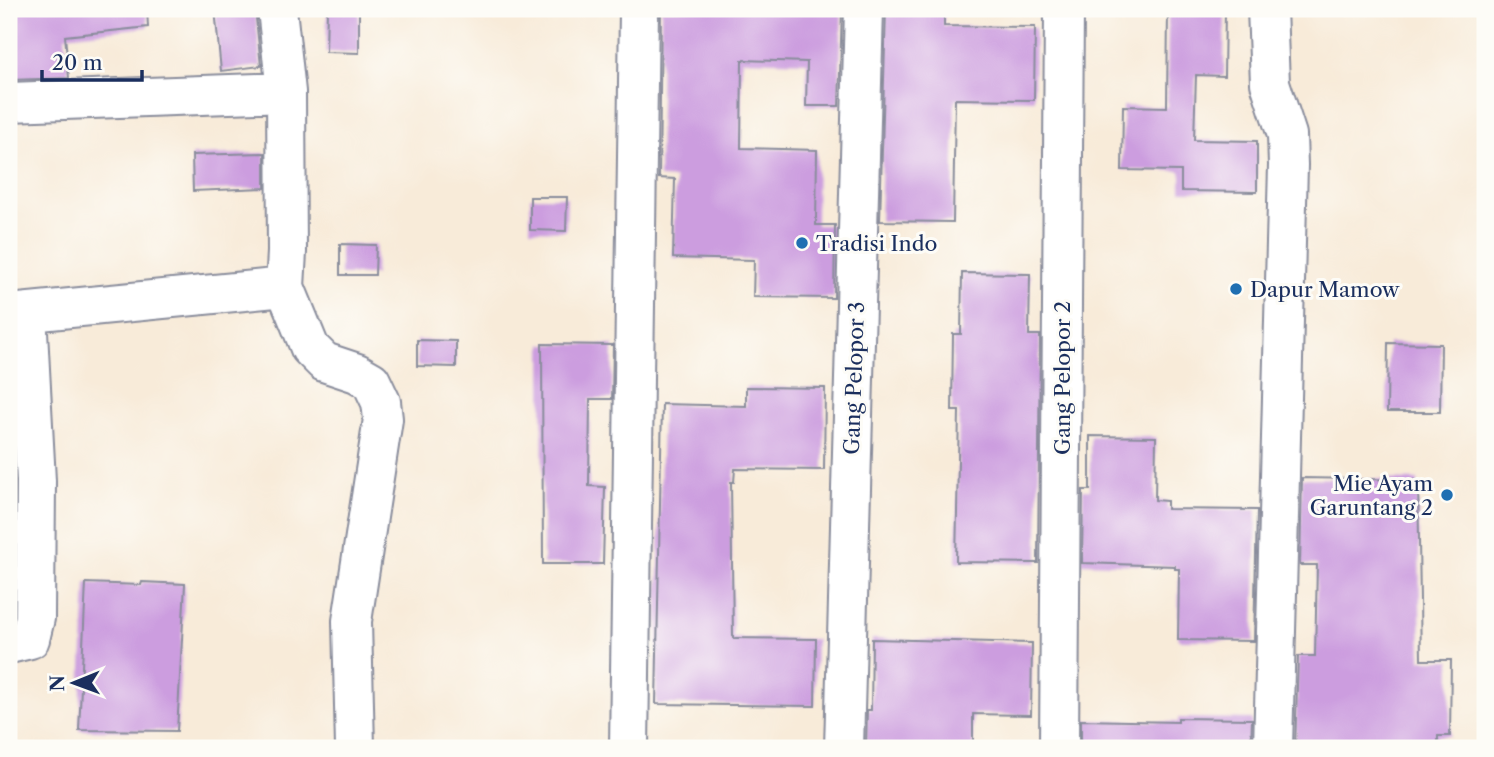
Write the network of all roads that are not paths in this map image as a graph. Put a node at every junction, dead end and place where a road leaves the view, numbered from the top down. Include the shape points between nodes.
1 (277, 9) edge
2 (639, 9) edge
3 (864, 9) edge
4 (1064, 9) edge
5 (1267, 9) edge
6 (286, 92) junction
7 (9, 102) edge
8 (285, 287) junction
9 (18, 314) edge
10 (9, 644) edge
11 (355, 748) edge
12 (629, 748) edge
13 (844, 748) edge
14 (1059, 748) edge
15 (1273, 748) edge

1 - 6 street
2 - 12 street
3 - 13 street, Gang Pelopor 3
4 - 14 street, Gang Pelopor 2
5 - 15 street via 1270,83 1287,135 1288,165
6 - 7 street
6 - 8 street
8 - 9 street
8 - 11 street via 310,348 324,362 371,381 381,402 383,419 352,621
9 - 10 street via 36,481 35,618 30,639

